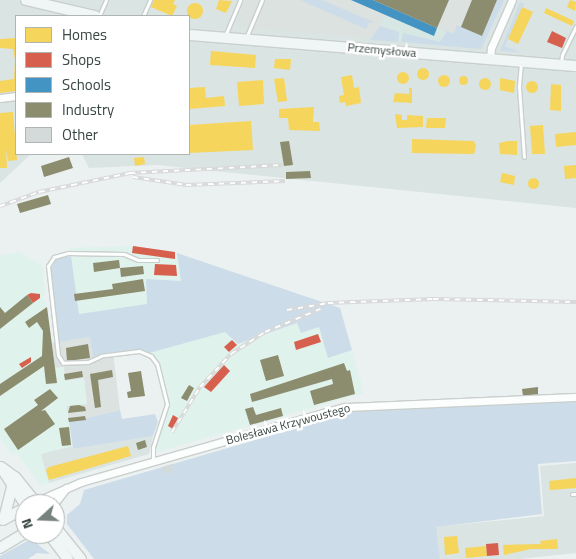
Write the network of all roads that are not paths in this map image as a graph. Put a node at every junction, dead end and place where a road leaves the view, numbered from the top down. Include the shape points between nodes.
1 (26, 0) edge
2 (106, 0) edge
3 (150, 0) edge
4 (240, 0) edge
5 (262, 0) edge
6 (512, 0) edge
7 (93, 15) edge
8 (98, 15) edge
9 (143, 15) edge
10 (576, 26) edge
11 (190, 34) edge
12 (224, 37) junction
13 (246, 39) junction
14 (490, 58) junction
15 (521, 61) junction
16 (561, 64) junction
17 (576, 66) edge
18 (15, 96) edge
19 (0, 98) edge
20 (524, 157) dead end
21 (157, 260) dead end
22 (576, 397) edge
23 (153, 461) junction
24 (0, 466) edge
25 (12, 488) junction
26 (67, 488) junction
27 (19, 494) edge
28 (25, 494) edge
29 (54, 494) edge
30 (62, 494) edge
31 (15, 513) edge
32 (2, 520) edge
33 (15, 539) edge
34 (65, 539) edge
35 (57, 544) edge
36 (0, 548) edge
37 (68, 559) edge
38 (81, 559) edge

1 - 7 street
2 - 8 lane
3 - 9 lane
4 - 12 lane
5 - 13 lane
6 - 14 street via 491,48
10 - 16 lane
11 - 12 street, Przemysłowa
12 - 13 street, Przemysłowa
13 - 14 street, Przemysłowa
14 - 15 street, Przemysłowa
15 - 16 street, Przemysłowa
15 - 20 lane via 519,87
16 - 17 street, Przemysłowa
18 - 19 street
21 - 23 lane via 138,260 124,254 68,253 54,257 48,266 57,352 63,363 88,362 101,356 139,352 151,356 157,364 167,404 153,447
22 - 23 street, Bolesława Krzywoustego via 350,406
23 - 26 street, Bolesława Krzywoustego
24 - 25 street
24 - 28 street via 15,477
25 - 27 street
25 - 32 street
26 - 29 street, Bolesława Krzywoustego
26 - 30 street
31 - 32 street
33 - 36 street
34 - 38 street
35 - 37 street

